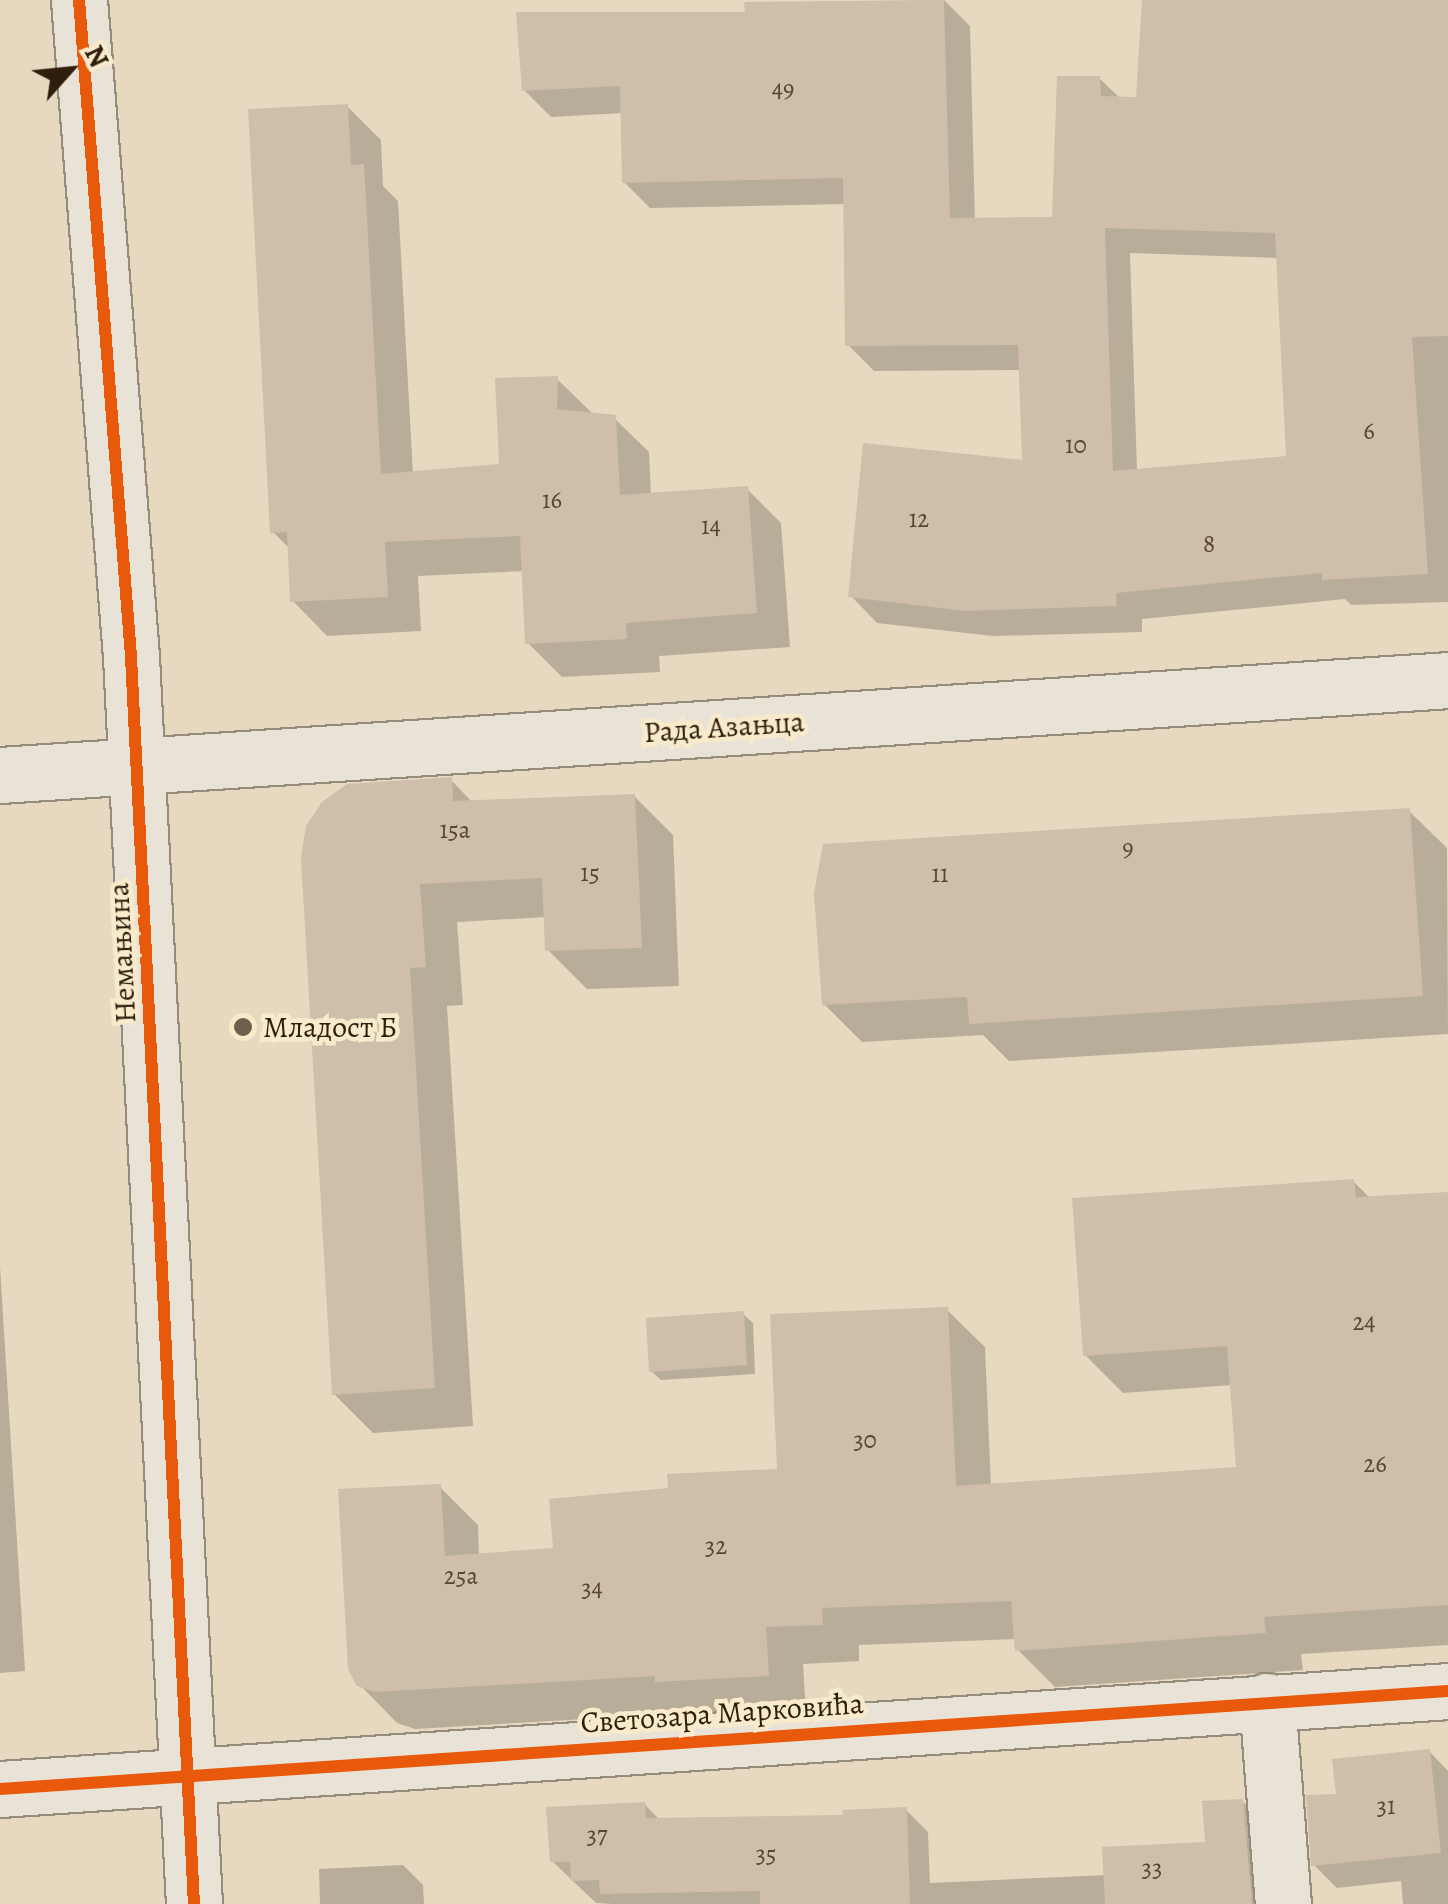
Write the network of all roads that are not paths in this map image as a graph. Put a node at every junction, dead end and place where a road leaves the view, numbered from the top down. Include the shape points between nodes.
1 (80, 0) edge
2 (1448, 680) edge
3 (135, 766) junction
4 (0, 776) edge
5 (1448, 1691) edge
6 (1267, 1701) junction
7 (187, 1775) junction
8 (0, 1789) edge
9 (194, 1904) edge
10 (1283, 1904) edge

1 - 3 street, Немањина
2 - 3 street, Рада Азањца
3 - 4 street, Рада Азањца
3 - 7 street, Немањина
5 - 6 street, Светозара Марковића
6 - 7 street, Светозара Марковића
6 - 10 street
7 - 8 street, Светозара Марковића
7 - 9 street, Немањина

